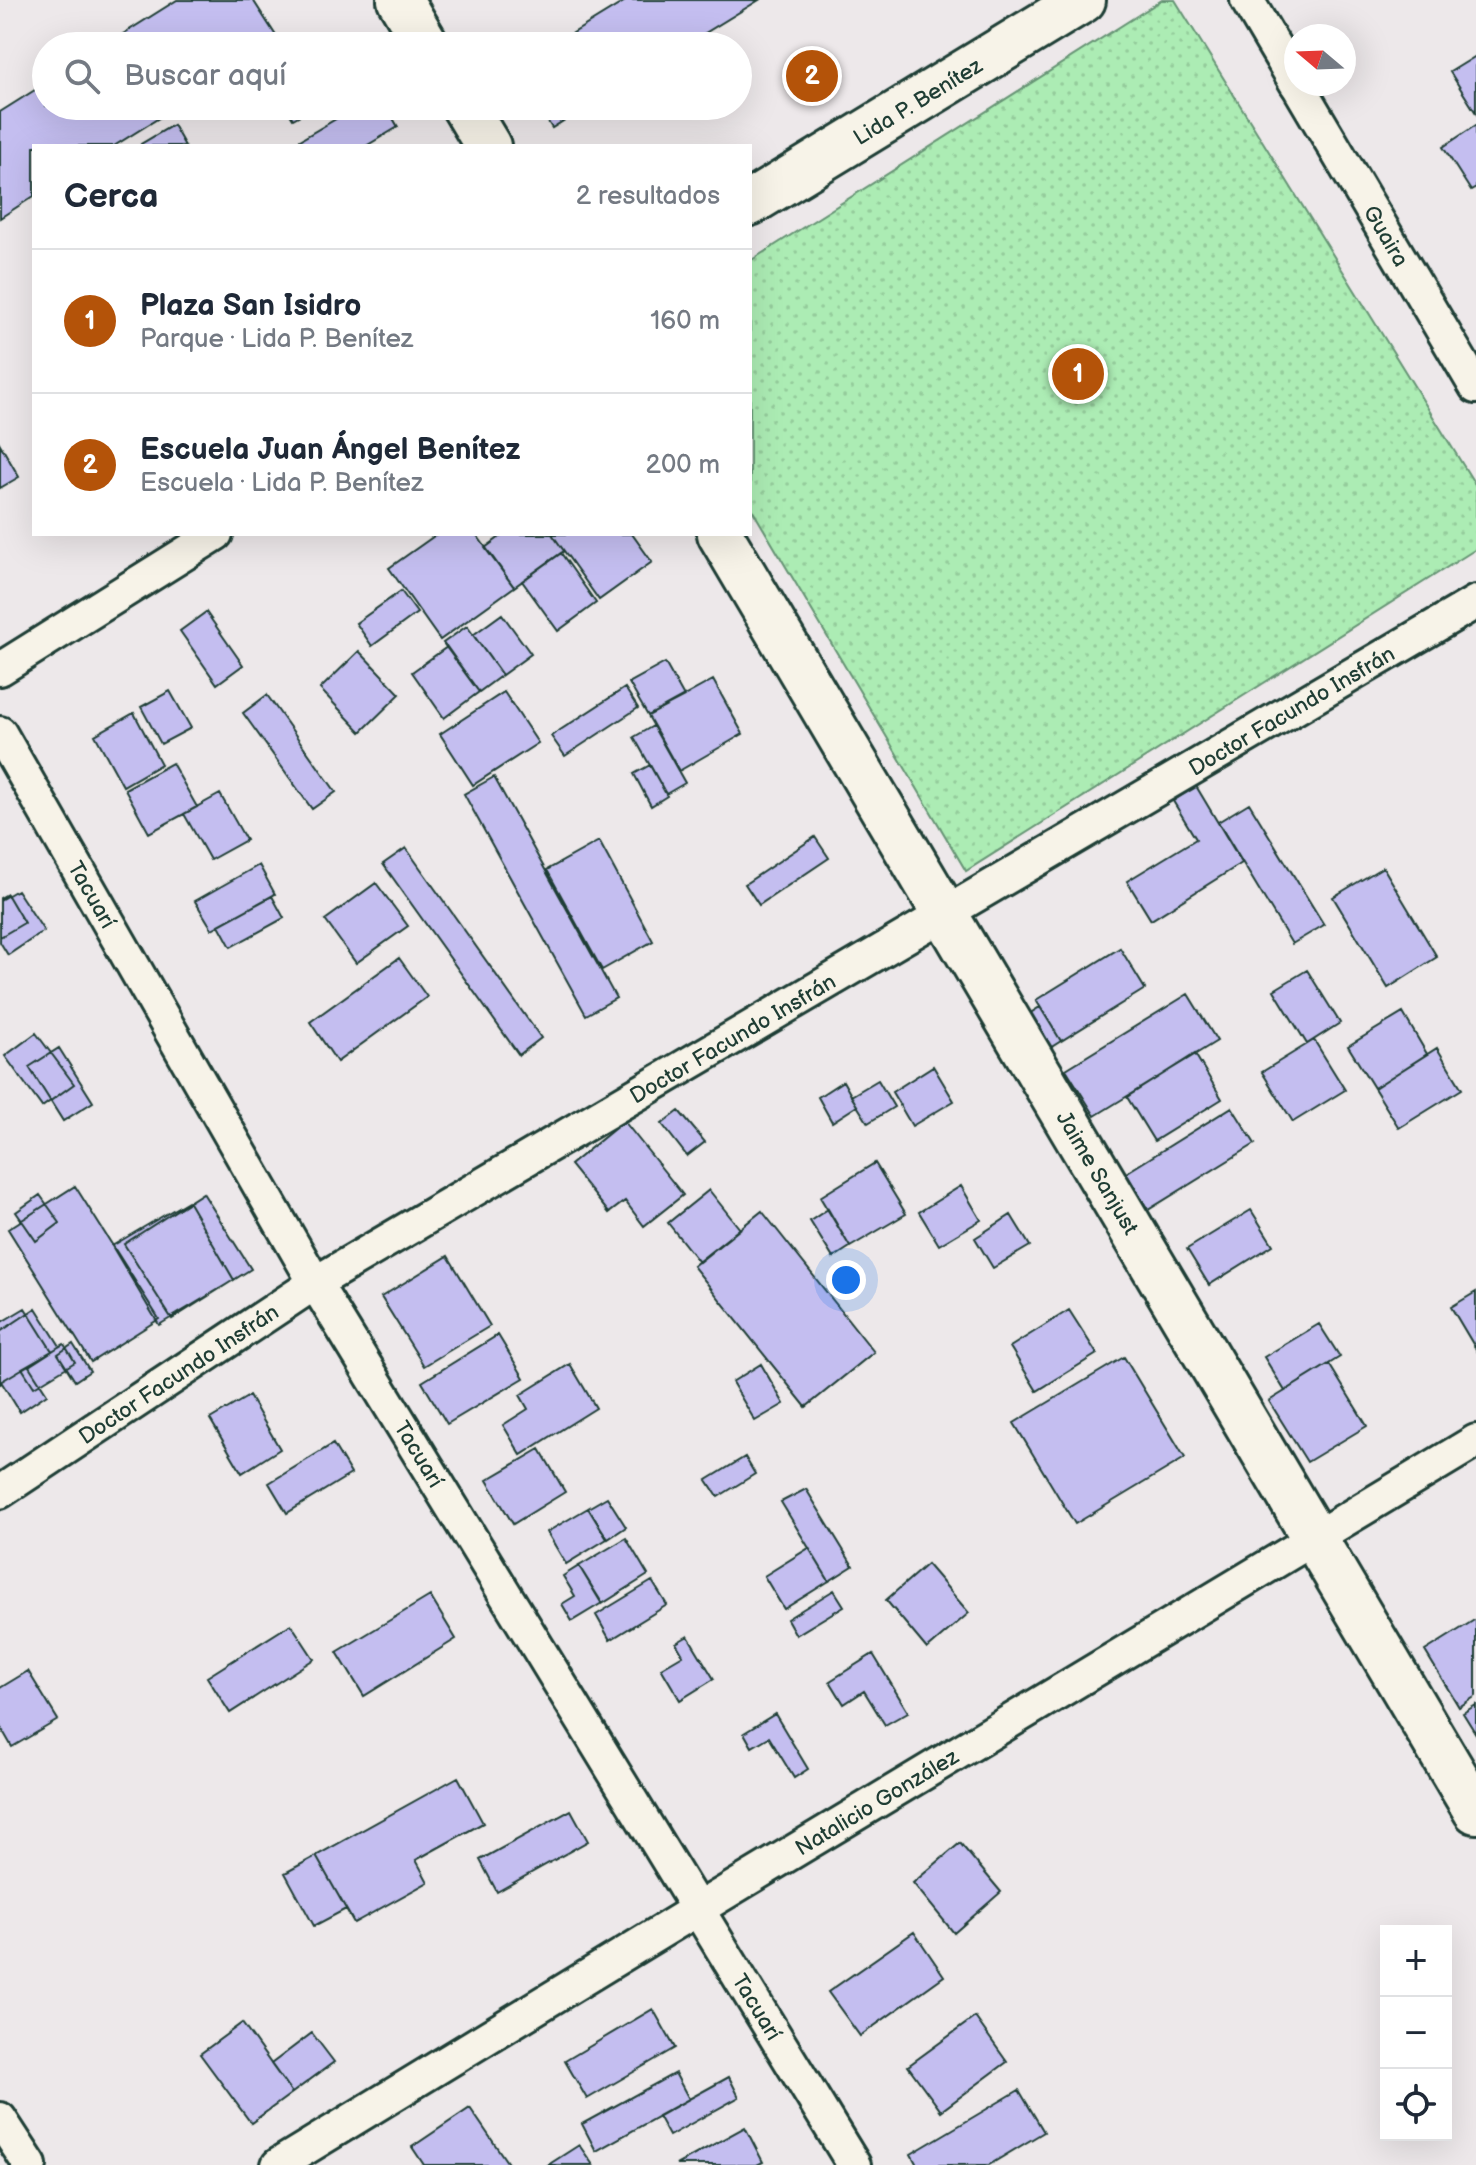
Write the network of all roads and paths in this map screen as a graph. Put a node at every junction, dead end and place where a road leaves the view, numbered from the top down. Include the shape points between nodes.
1 (400, 0) edge
2 (1083, 0) edge
3 (1247, 0) edge
4 (419, 32) edge
5 (1284, 63) edge
6 (1304, 96) edge
7 (472, 120) edge
8 (487, 144) edge
9 (752, 202) edge
10 (1476, 387) edge
11 (213, 536) edge
12 (721, 536) edge
13 (1476, 602) edge
14 (0, 669) edge
15 (0, 733) edge
16 (945, 913) junction
17 (315, 1283) junction
18 (1476, 1441) edge
19 (0, 1492) edge
20 (1315, 1539) junction
21 (1476, 1811) edge
22 (698, 1909) junction
23 (0, 2119) edge
24 (30, 2165) edge
25 (278, 2165) edge
26 (854, 2165) edge

1 - 4 main road
2 - 9 main road, Lida P. Benítez
3 - 5 street, Guaira
6 - 10 street, Guaira
7 - 8 main road
11 - 14 street
12 - 16 main road, Jaime Sanjust
13 - 16 street, Doctor Facundo Insfrán
15 - 17 street, Tacuarí
16 - 17 street, Doctor Facundo Insfrán
16 - 20 main road, Jaime Sanjust
17 - 19 street, Doctor Facundo Insfrán
17 - 22 street, Tacuarí
18 - 20 street, Natalicio González
20 - 21 main road, Jaime Sanjust
20 - 22 street, Natalicio González
22 - 25 street, Natalicio González
22 - 26 street, Tacuarí
23 - 24 street

